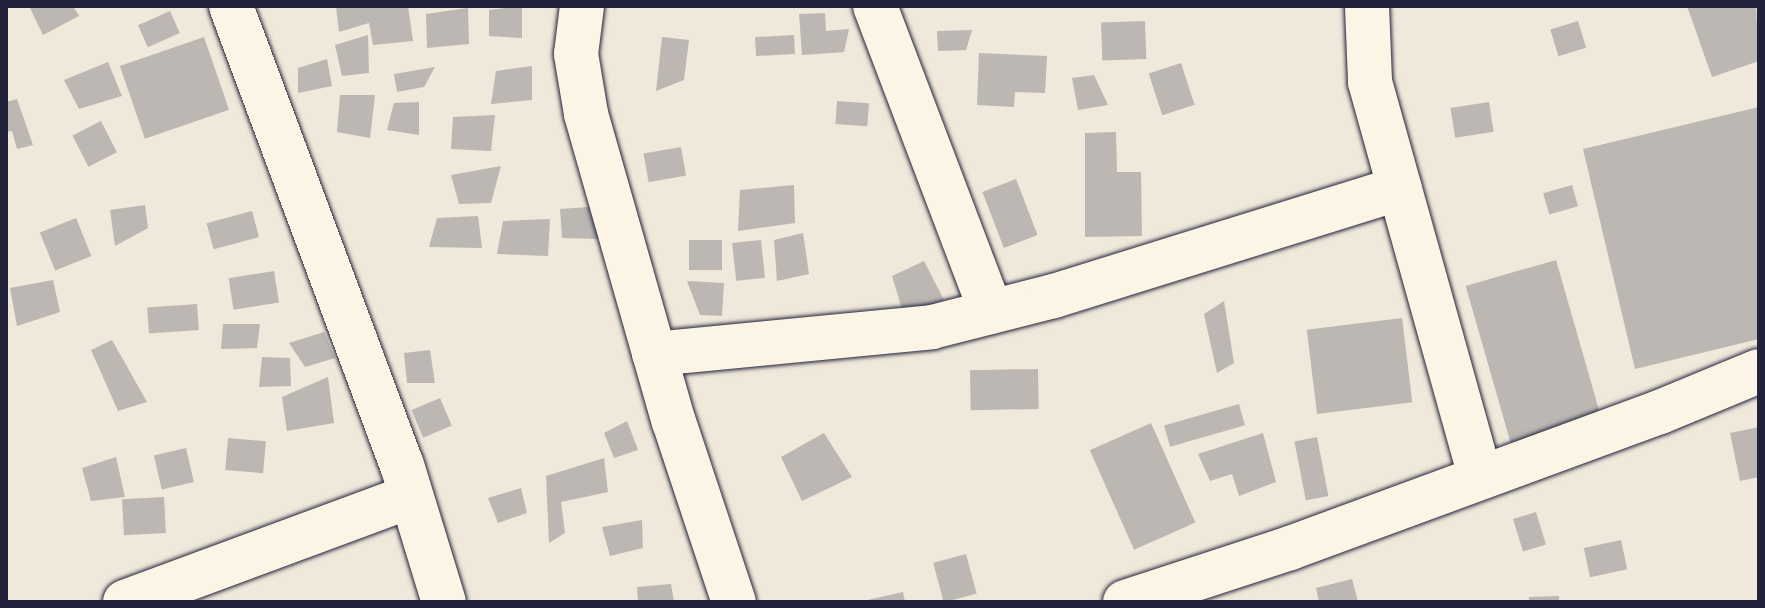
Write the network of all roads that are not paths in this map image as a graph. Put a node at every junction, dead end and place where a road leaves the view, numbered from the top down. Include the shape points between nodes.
1 (231, 6) edge
2 (582, 6) edge
3 (875, 6) edge
4 (1367, 6) edge
5 (1400, 188) junction
6 (991, 312) junction
7 (654, 354) junction
8 (1759, 371) edge
9 (1480, 477) junction
10 (411, 496) junction
11 (125, 602) edge
12 (444, 602) edge
13 (734, 602) edge
14 (1125, 602) edge

1 - 10 street
2 - 7 street via 576,54 586,114
3 - 6 street
4 - 5 street via 1370,82
5 - 6 street
5 - 9 street
6 - 7 street via 932,327
7 - 13 street
8 - 9 street
9 - 14 street
10 - 11 street
10 - 12 street

